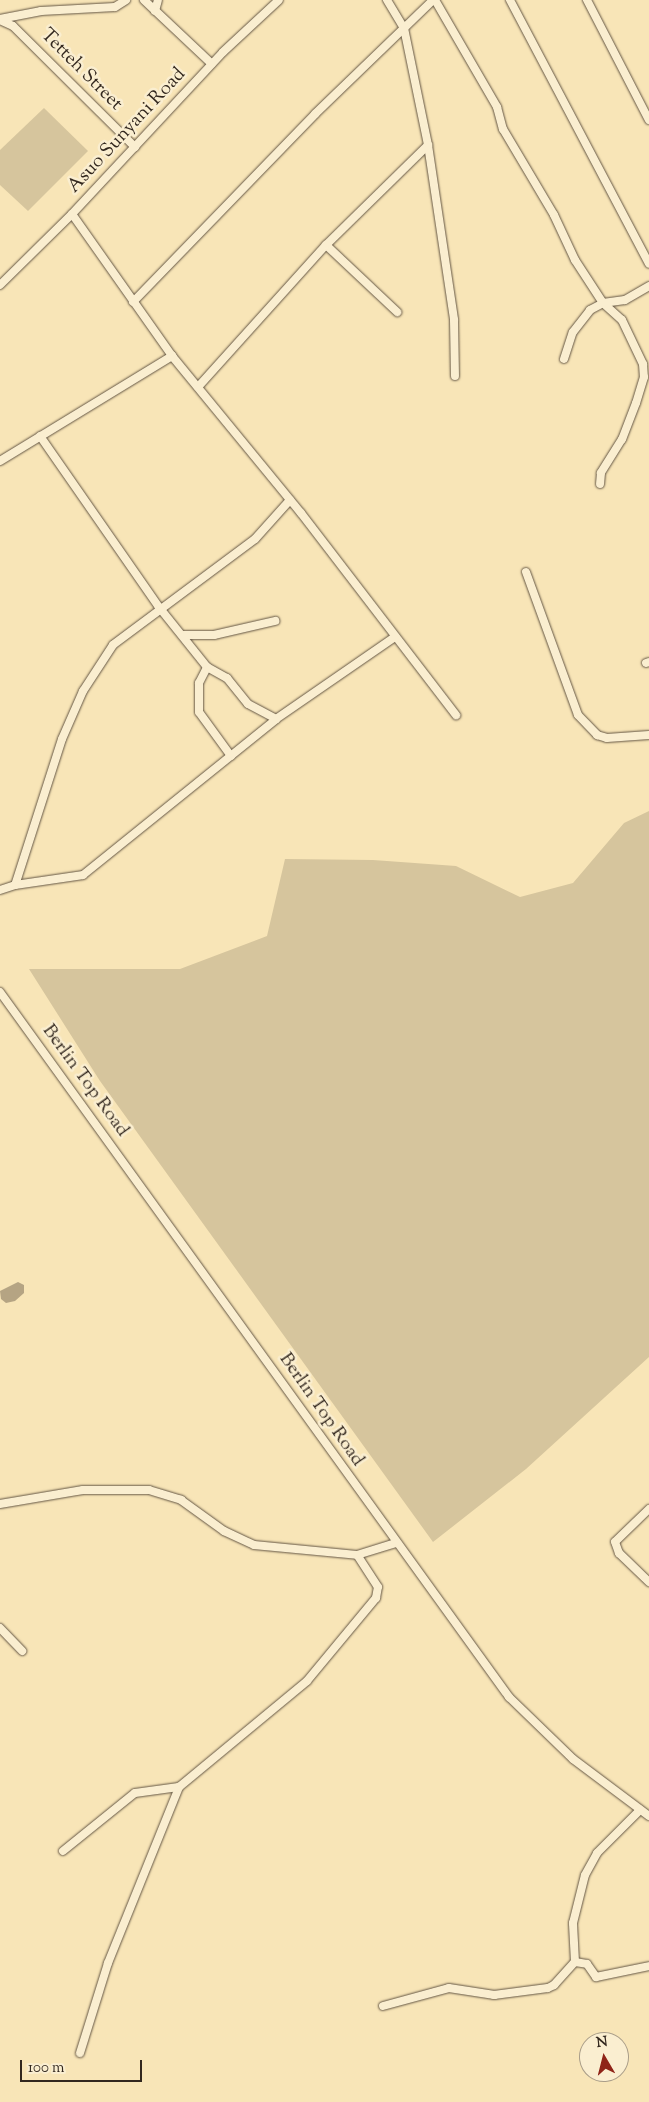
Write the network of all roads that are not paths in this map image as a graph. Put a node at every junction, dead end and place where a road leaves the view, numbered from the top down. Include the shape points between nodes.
1 (126, 0) edge
2 (144, 0) edge
3 (158, 0) edge
4 (279, 0) edge
5 (387, 0) edge
6 (434, 0) edge
7 (510, 0) edge
8 (587, 0) edge
9 (155, 11) junction
10 (0, 19) edge
11 (404, 28) junction
12 (212, 64) junction
13 (649, 120) edge
14 (428, 145) junction
15 (136, 147) junction
16 (72, 214) junction
17 (326, 245) junction
18 (649, 264) edge
19 (0, 285) edge
20 (649, 286) edge
21 (133, 302) junction
22 (603, 303) junction
23 (397, 312) dead end
24 (172, 356) junction
25 (564, 359) dead end
26 (455, 376) dead end
27 (198, 388) junction
28 (40, 436) junction
29 (0, 461) edge
30 (600, 484) dead end
31 (290, 500) junction
32 (526, 572) dead end
33 (160, 607) junction
34 (275, 621) dead end
35 (183, 635) junction
36 (395, 637) junction
37 (207, 667) junction
38 (456, 715) dead end
39 (276, 719) junction
40 (649, 735) edge
41 (230, 756) junction
42 (15, 885) junction
43 (0, 890) edge
44 (0, 992) edge
45 (0, 1504) edge
46 (649, 1509) edge
47 (396, 1543) junction
48 (357, 1554) junction
49 (649, 1582) edge
50 (0, 1628) edge
51 (22, 1651) dead end
52 (179, 1787) junction
53 (640, 1810) junction
54 (649, 1816) edge
55 (63, 1851) dead end
56 (575, 1962) junction
57 (649, 1966) edge
58 (383, 2006) dead end
59 (80, 2053) dead end

1 - 10 street via 115,7 41,11
2 - 9 street
3 - 9 street
4 - 12 street, Asuo Sunyani Road
5 - 11 street
6 - 11 street
6 - 22 street via 497,107 502,128 554,215 575,260
7 - 18 street
8 - 13 street
9 - 12 street
10 - 15 street, Tetteh Street via 13,26
11 - 14 street
11 - 21 street via 315,114
12 - 15 street, Asuo Sunyani Road
14 - 17 street
14 - 26 street via 454,320
15 - 16 street, Asuo Sunyani Road
16 - 19 street, Asuo Sunyani Road
16 - 21 street
17 - 23 street
17 - 27 street
20 - 22 street via 625,300
21 - 24 street
22 - 25 street via 590,310 579,322 565,348
22 - 30 street via 622,320 636,343 644,377 622,439 601,473
24 - 27 street
24 - 28 street
27 - 31 street
28 - 29 street
28 - 33 street
31 - 33 street via 255,539
31 - 36 street
32 - 40 street via 578,715 597,735 607,738
33 - 35 street
33 - 42 street via 113,645 83,691 62,739
34 - 35 street via 214,636
35 - 37 street
36 - 38 street
36 - 39 street
37 - 39 street via 227,678 248,704
37 - 41 street via 200,683 199,712
39 - 41 street
41 - 42 street via 83,875
42 - 43 street
44 - 47 street, Berlin Top Road
45 - 48 street via 83,1490 149,1490 181,1500 242,1542
46 - 49 street via 615,1542 619,1554
47 - 48 street
47 - 53 street, Berlin Top Road via 509,1697 573,1759
48 - 52 street via 378,1587 373,1603 307,1681
50 - 51 street
52 - 55 street via 135,1793
52 - 59 street via 108,1963
53 - 54 street, Berlin Top Road
53 - 56 street via 597,1853 585,1875 572,1923
56 - 57 street via 587,1964 596,1977
56 - 58 street via 548,1988 494,1995 449,1988

